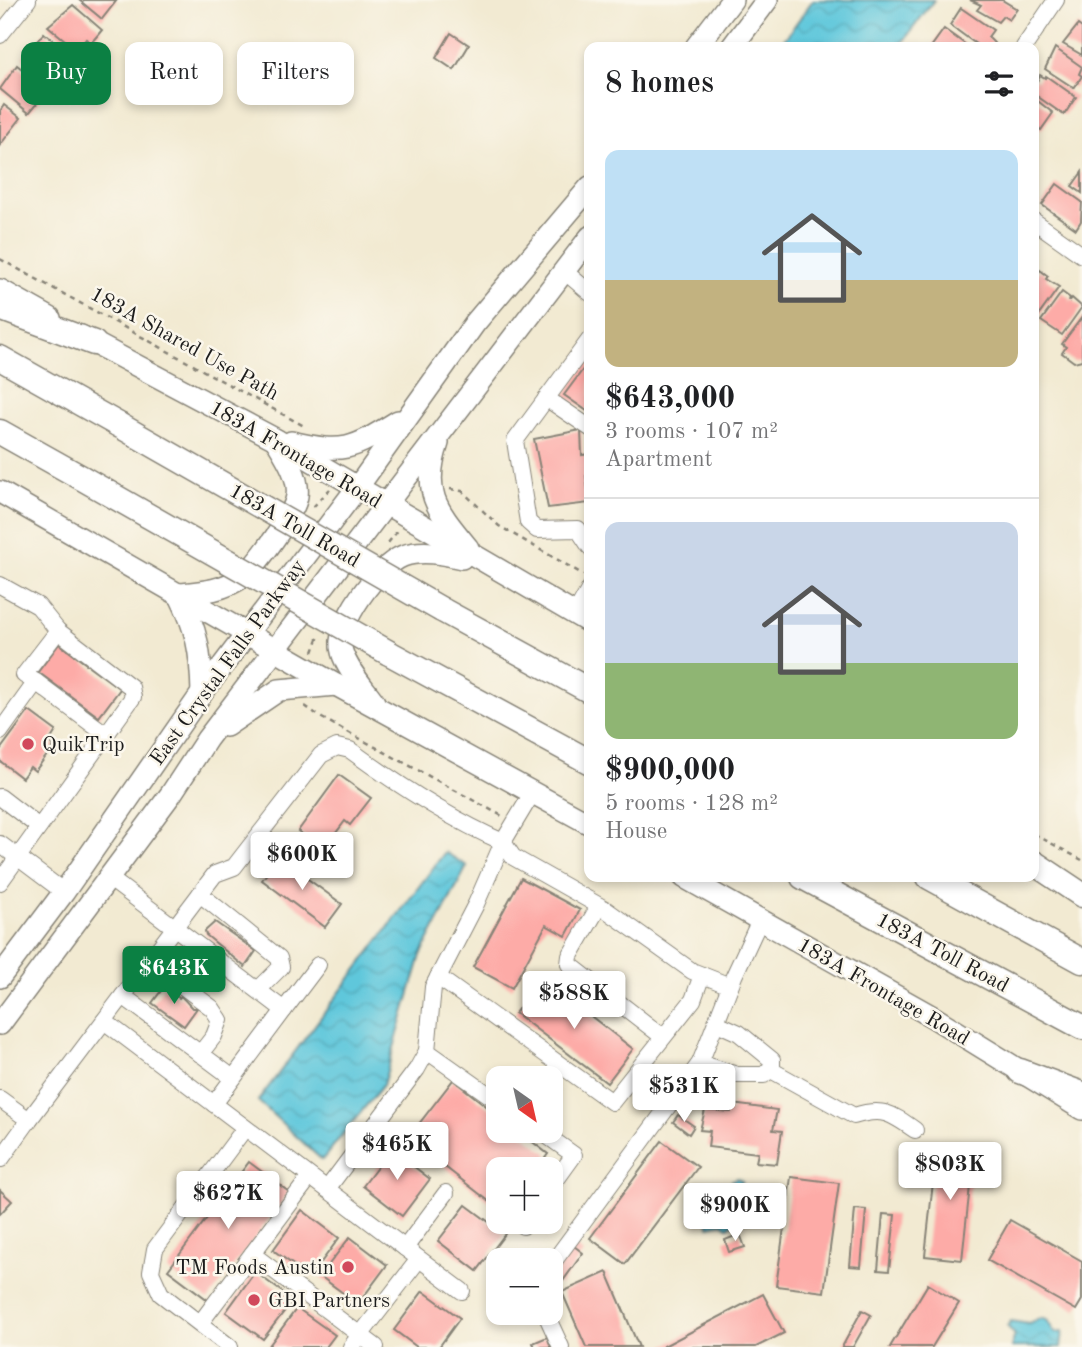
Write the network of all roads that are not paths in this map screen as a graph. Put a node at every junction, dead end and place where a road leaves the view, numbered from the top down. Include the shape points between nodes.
1 (28, 0) edge
2 (732, 0) edge
3 (767, 0) edge
4 (1056, 0) edge
5 (0, 35) edge
6 (700, 42) edge
7 (736, 42) edge
8 (1027, 42) edge
9 (584, 194) edge
10 (1039, 225) edge
11 (584, 244) edge
12 (538, 250) junction
13 (1082, 255) edge
14 (563, 270) junction
15 (584, 288) edge
16 (0, 290) edge
17 (0, 308) edge
18 (94, 343) junction
19 (584, 347) edge
20 (0, 358) edge
21 (546, 398) junction
22 (407, 415) junction
23 (584, 424) edge
24 (0, 432) edge
25 (442, 432) junction
26 (275, 439) junction
27 (357, 488) junction
28 (0, 492) edge
29 (387, 506) junction
30 (584, 526) edge
31 (478, 561) junction
32 (0, 585) edge
33 (179, 594) junction
34 (582, 619) edge
35 (58, 631) junction
36 (246, 633) junction
37 (275, 650) junction
38 (36, 682) junction
39 (336, 685) junction
40 (584, 688) edge
41 (202, 692) junction
42 (376, 706) junction
43 (0, 732) edge
44 (104, 733) junction
45 (207, 739) junction
46 (584, 759) edge
47 (533, 792) junction
48 (0, 797) edge
49 (584, 821) edge
50 (39, 827) junction
51 (503, 842) junction
52 (0, 844) edge
53 (18, 858) junction
54 (1039, 863) edge
55 (1039, 865) edge
56 (109, 878) junction
57 (693, 882) edge
58 (812, 882) edge
59 (938, 882) edge
60 (1082, 882) edge
61 (0, 883) edge
62 (64, 892) junction
63 (200, 894) junction
64 (1082, 895) edge
65 (599, 906) junction
66 (760, 920) junction
67 (174, 928) junction
68 (149, 961) junction
69 (1082, 961) edge
70 (318, 965) dead end
71 (702, 975) junction
72 (0, 977) edge
73 (438, 977) junction
74 (730, 986) junction
75 (258, 990) junction
76 (123, 996) junction
77 (284, 1010) junction
78 (104, 1021) junction
79 (717, 1023) junction
80 (0, 1024) edge
81 (1082, 1027) edge
82 (663, 1037) junction
83 (427, 1051) junction
84 (200, 1054) junction
85 (700, 1063) junction
86 (771, 1070) junction
87 (1020, 1071) junction
88 (233, 1078) junction
89 (486, 1093) edge
90 (1082, 1094) edge
91 (0, 1099) edge
92 (214, 1104) junction
93 (1082, 1109) edge
94 (29, 1120) junction
95 (245, 1128) junction
96 (915, 1130) dead end
97 (558, 1143) edge
98 (1, 1159) edge
99 (563, 1170) edge
100 (310, 1177) junction
101 (327, 1189) junction
102 (446, 1193) dead end
103 (405, 1248) junction
104 (563, 1249) edge
105 (252, 1254) junction
106 (419, 1259) junction
107 (462, 1291) dead end
108 (201, 1322) junction
109 (551, 1325) edge
110 (355, 1341) edge
111 (230, 1347) edge
112 (376, 1347) edge
113 (561, 1347) edge

1 - 5 street
2 - 6 main road
3 - 7 main road
4 - 8 street
9 - 12 main road, East Crystal Falls Parkway
10 - 13 street
11 - 14 main road, East Crystal Falls Parkway
12 - 14 main road
12 - 22 main road, East Crystal Falls Parkway via 475,323
14 - 15 street
14 - 25 main road, East Crystal Falls Parkway
16 - 18 main road, 183A Frontage Road
17 - 18 highway
18 - 26 main road, 183A Frontage Road
19 - 21 street
20 - 40 highway, 183A Toll Road, bridge
21 - 23 street
21 - 30 street via 515,442 528,522 537,530
22 - 26 main road via 371,438 336,450
22 - 27 main road, East Crystal Falls Parkway
24 - 46 highway, bridge
25 - 29 main road, East Crystal Falls Parkway
25 - 31 main road via 432,460 431,492 441,514
26 - 27 main road, 183A Frontage Road
26 - 33 main road via 295,477 297,496 281,527 243,577 214,591
27 - 29 main road, 183A Frontage Road
27 - 36 main road, East Crystal Falls Parkway
28 - 33 main road
29 - 31 main road, 183A Frontage Road
29 - 37 main road, East Crystal Falls Parkway
31 - 34 main road, 183A Frontage Road
31 - 42 main road via 434,552 404,555 385,565 360,597 340,634 341,652
32 - 35 street via 38,607
33 - 36 main road
33 - 41 main road via 201,654
35 - 38 street via 24,675
35 - 44 street via 131,687 132,697
36 - 37 main road
36 - 41 main road, East Crystal Falls Parkway
37 - 39 main road
37 - 45 main road, East Crystal Falls Parkway
38 - 43 street
38 - 44 street
39 - 42 main road
39 - 45 main road via 279,690
41 - 62 main road, East Crystal Falls Parkway
42 - 47 main road
44 - 50 street
45 - 56 main road, East Crystal Falls Parkway
47 - 49 main road
47 - 51 street
48 - 50 street
50 - 53 street
51 - 63 street via 472,829 350,750 337,747 321,755 234,867 215,874
51 - 65 street via 513,857
51 - 73 street
52 - 53 street
53 - 61 street
53 - 62 street
54 - 60 main road
55 - 64 highway
56 - 67 street
56 - 80 main road, East Crystal Falls Parkway
57 - 66 main road, 183A Frontage Road
58 - 81 highway, 183A Toll Road
59 - 69 highway
62 - 72 main road, East Crystal Falls Parkway
63 - 67 street
63 - 75 street via 279,958 281,967
65 - 71 street
65 - 82 street via 569,964
66 - 74 street
66 - 87 main road, 183A Frontage Road
67 - 68 street
67 - 75 street
68 - 76 street
68 - 84 street via 212,1008 220,1020 215,1036
70 - 77 street
71 - 74 street
71 - 82 street via 693,1000
73 - 82 street via 612,1102
73 - 83 street
74 - 79 street
75 - 77 street
76 - 78 street
76 - 84 street
77 - 88 street
78 - 92 street
78 - 94 street
79 - 85 street
79 - 86 street via 762,1049 772,1060
83 - 89 street
83 - 101 street
84 - 88 street
85 - 86 street via 737,1074 764,1075
85 - 104 street
86 - 96 street via 854,1116 876,1109
87 - 90 highway
87 - 93 main road, 183A Frontage Road
88 - 92 street
91 - 94 street
92 - 95 street
94 - 98 street
95 - 100 street
95 - 108 street via 155,1249 151,1272 162,1294
97 - 99 street via 574,1155
100 - 101 street
100 - 105 street
101 - 103 street
102 - 103 street
103 - 106 street
105 - 108 street
105 - 110 street
106 - 107 street
106 - 110 street
108 - 111 street
109 - 113 street
110 - 112 street

